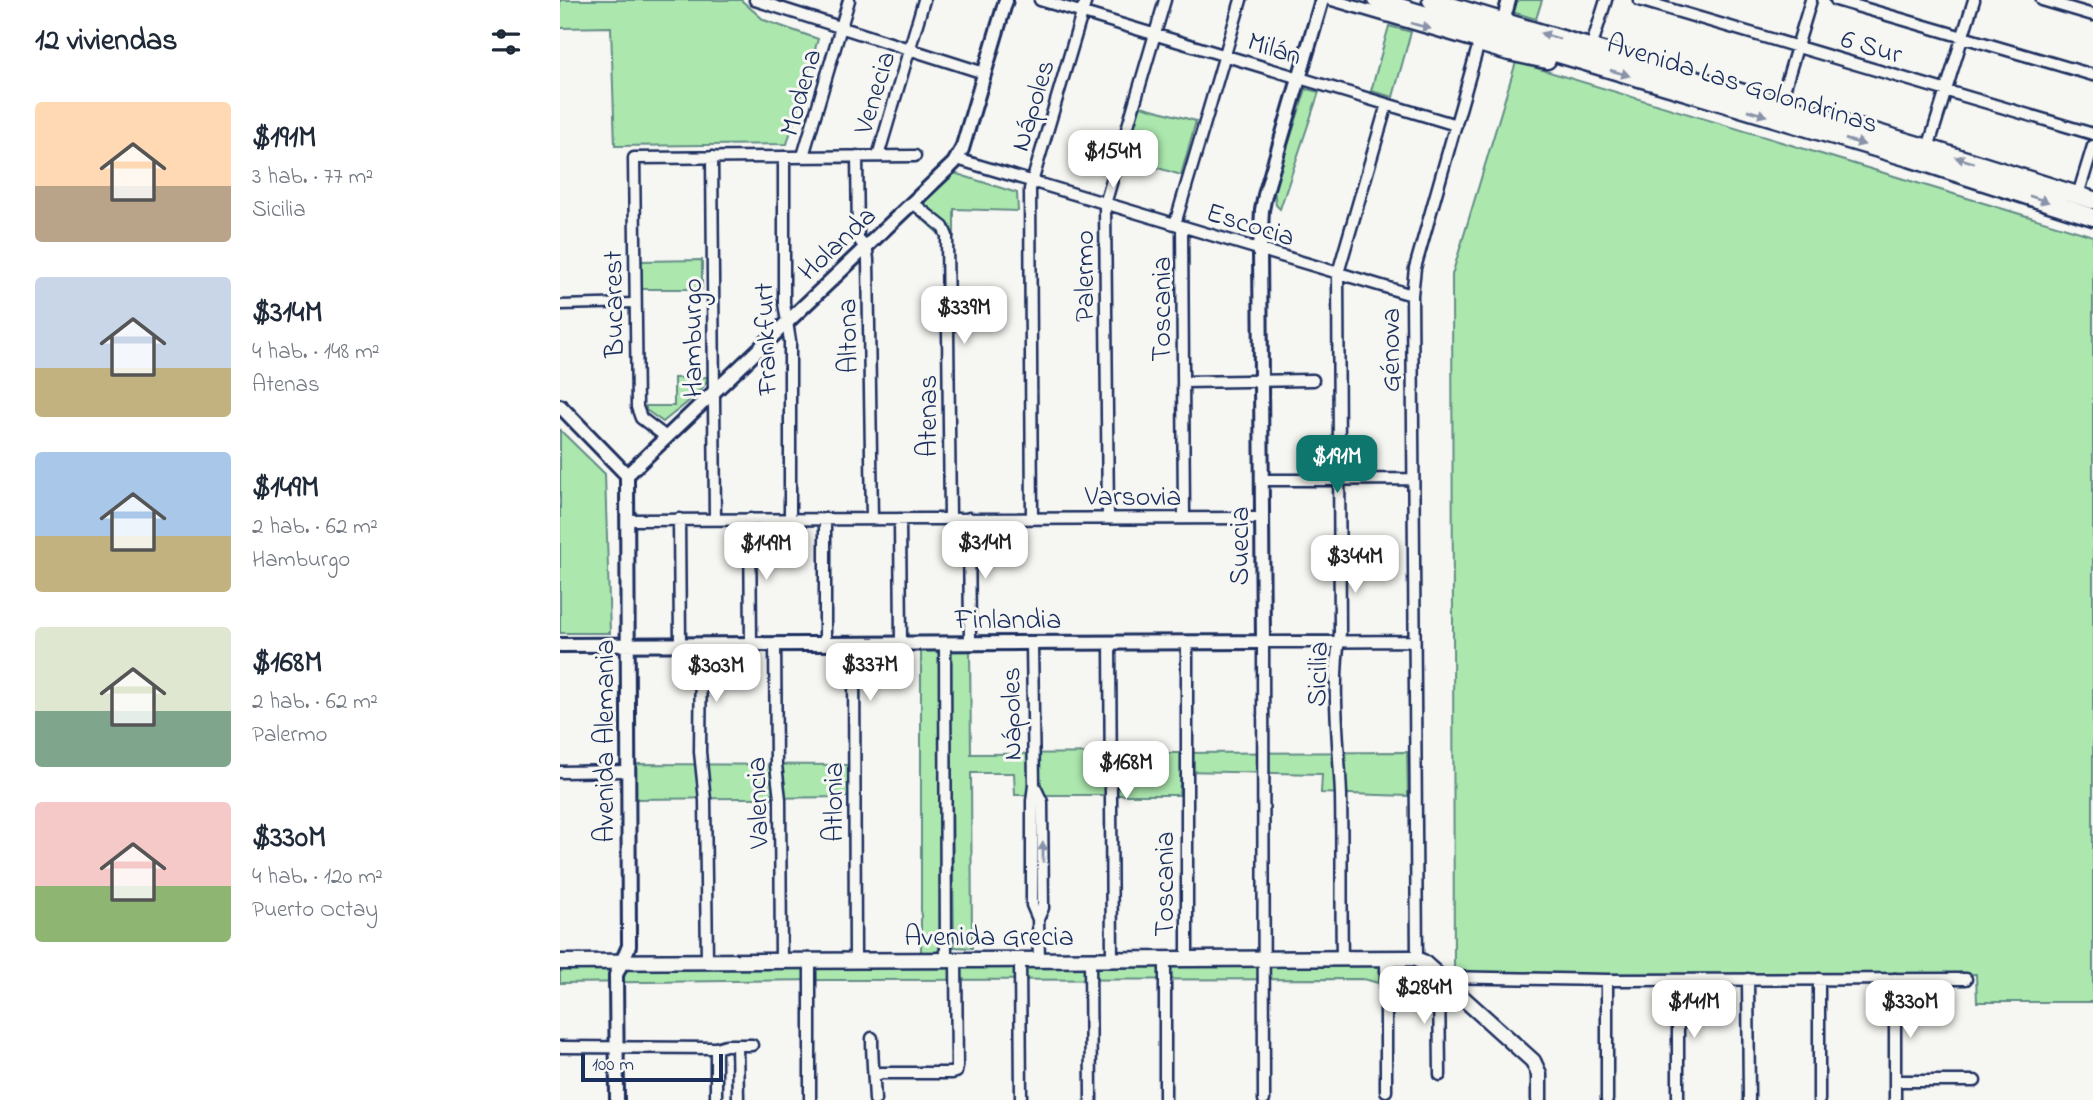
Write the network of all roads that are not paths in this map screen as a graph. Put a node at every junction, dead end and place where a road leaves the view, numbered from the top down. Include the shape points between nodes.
1 (755, 0) edge
2 (849, 0) edge
3 (924, 0) edge
4 (1006, 0) edge
5 (1040, 0) edge
6 (1086, 0) edge
7 (1165, 0) edge
8 (1241, 0) edge
9 (1322, 0) edge
10 (1332, 0) edge
11 (1376, 0) edge
12 (1431, 0) edge
13 (1509, 0) edge
14 (1606, 0) edge
15 (1639, 0) edge
16 (1811, 0) edge
17 (1836, 0) edge
18 (1974, 0) edge
19 (2042, 0) edge
20 (1083, 13) junction
21 (2093, 15) edge
22 (1503, 22) junction
23 (841, 27) junction
24 (1154, 34) junction
25 (1963, 37) junction
26 (1479, 43) junction
27 (1797, 47) junction
28 (909, 49) junction
29 (1225, 55) junction
30 (1590, 56) junction
31 (984, 73) junction
32 (2093, 75) edge
33 (1299, 78) junction
34 (1946, 91) junction
35 (1387, 104) junction
36 (1780, 104) junction
37 (1456, 125) junction
38 (2093, 134) edge
39 (2093, 146) edge
40 (1928, 148) junction
41 (784, 156) junction
42 (803, 156) junction
43 (857, 156) junction
44 (877, 156) junction
45 (915, 156) dead end
46 (712, 157) junction
47 (1909, 158) junction
48 (957, 159) junction
49 (1031, 182) junction
50 (2085, 198) edge
51 (914, 203) junction
52 (1105, 204) junction
53 (2093, 217) edge
54 (1179, 225) junction
55 (865, 248) junction
56 (1260, 250) junction
57 (1338, 273) junction
58 (1412, 295) junction
59 (635, 303) junction
60 (560, 305) edge
61 (786, 323) junction
62 (1313, 380) dead end
63 (1261, 381) junction
64 (1183, 382) junction
65 (715, 391) junction
66 (560, 406) edge
67 (666, 437) junction
68 (627, 474) junction
69 (1413, 479) junction
70 (1262, 480) junction
71 (1339, 480) junction
72 (969, 518) junction
73 (1032, 518) junction
74 (1108, 518) junction
75 (1184, 518) junction
76 (1262, 518) junction
77 (679, 519) junction
78 (715, 519) junction
79 (750, 519) junction
80 (790, 519) junction
81 (825, 519) junction
82 (872, 519) junction
83 (900, 519) junction
84 (950, 519) junction
85 (627, 520) junction
86 (1414, 641) junction
87 (1110, 642) junction
88 (1187, 642) junction
89 (1263, 642) junction
90 (1339, 642) junction
91 (901, 643) junction
92 (945, 643) junction
93 (970, 643) junction
94 (1032, 643) junction
95 (701, 644) junction
96 (751, 644) junction
97 (775, 644) junction
98 (825, 644) junction
99 (854, 644) junction
100 (560, 645) edge
101 (627, 645) junction
102 (680, 645) junction
103 (628, 771) junction
104 (560, 772) edge
105 (1386, 957) junction
106 (1165, 958) junction
107 (1187, 958) junction
108 (1264, 958) junction
109 (1342, 958) junction
110 (1039, 959) junction
111 (1090, 959) junction
112 (1112, 959) junction
113 (1417, 959) junction
114 (855, 960) junction
115 (951, 960) junction
116 (1020, 960) junction
117 (707, 961) junction
118 (781, 961) junction
119 (810, 961) junction
120 (560, 962) edge
121 (622, 962) junction
122 (1439, 976) junction
123 (1748, 979) junction
124 (1819, 979) junction
125 (1895, 979) junction
126 (1966, 979) dead end
127 (1607, 980) junction
128 (1678, 980) junction
129 (872, 1038) dead end
130 (737, 1045) junction
131 (751, 1045) dead end
132 (560, 1047) edge
133 (617, 1048) junction
134 (716, 1048) junction
135 (1440, 1075) dead end
136 (876, 1076) junction
137 (1975, 1081) dead end
138 (1895, 1082) junction
139 (1386, 1091) dead end
140 (617, 1100) edge
141 (716, 1100) edge
142 (738, 1100) edge
143 (810, 1100) edge
144 (875, 1100) edge
145 (1021, 1100) edge
146 (1091, 1100) edge
147 (1165, 1100) edge
148 (1264, 1100) edge
149 (1539, 1100) edge
150 (1607, 1100) edge
151 (1678, 1100) edge
152 (1749, 1100) edge
153 (1819, 1100) edge
154 (1895, 1100) edge

1 - 23 street
2 - 23 street, Modena
3 - 28 street, Venecia
4 - 31 street, Holanda
5 - 20 street, Milán
6 - 20 street, Nápoles
7 - 24 street, Palermo
8 - 29 street, Toscania
9 - 33 street, Suecia
10 -> 26 street
11 - 30 main road, Avenida Las Golondrinas
12 - 22 main road, Avenida Las Golondrinas
13 - 22 street
14 - 30 street
15 - 27 street, 6 Sur
16 - 27 street
17 - 25 street
18 - 25 street
19 - 21 street
20 - 24 street, Milán
20 - 49 street, Nápoles
30 -> 22 main road, Avenida Las Golondrinas
23 - 28 street
23 - 42 street, Modena
24 - 29 street, Milán
24 - 52 street, Palermo
25 - 32 street
25 - 34 street
26 - 30 main road via 1536,58
26 - 37 street, Génova
27 - 34 street, 6 Sur
27 - 36 street
28 - 31 street
28 - 44 street, Venecia
29 - 33 street, Milán
29 - 54 street, Toscania
30 - 36 main road, Avenida Las Golondrinas
30 -> 47 main road, Avenida Las Golondrinas
31 - 48 street, Holanda
33 - 35 street, Milán
33 - 56 street, Suecia via 1265,195
34 - 38 street, 6 Sur
34 - 40 street
35 - 37 street, Milán
35 - 57 street, Sicilia
36 - 40 main road, Avenida Las Golondrinas
37 - 58 street, Génova via 1415,268
39 - 50 street
40 - 47 main road
50 -> 40 main road, Avenida Las Golondrinas
41 - 42 street
41 - 46 street
41 - 61 street, Frankfurt
42 - 43 street
43 - 44 street
43 - 55 street, Altona via 858,238
44 - 45 street
46 - 59 street, Bucarest via 634,158
46 - 65 street, Hamburgo
47 -> 53 main road, Avenida Las Golondrinas
48 - 49 street, Escocia
48 - 51 street, Holanda
49 - 52 street, Escocia
49 - 73 street, Nápoles
51 - 55 street, Holanda
51 - 84 street, Atenas via 943,227 947,236
52 - 54 street, Escocia
52 - 74 street, Palermo
54 - 56 street, Escocia
54 - 64 street, Toscania
55 - 61 street, Holanda
55 - 82 street, Altona
56 - 57 street, Escocia
56 - 63 street, Suecia
57 - 58 street, Escocia
57 - 71 street, Sicilia
58 - 69 street, Génova
59 - 60 street
59 - 67 street, Bucarest via 637,411
61 - 65 street, Holanda
61 - 80 street, Frankfurt via 790,341
62 - 63 street
63 - 64 street
63 - 70 street, Suecia
64 - 75 street, Toscania
65 - 67 street, Holanda
65 - 78 street, Hamburgo
66 - 68 street
67 - 68 street, Holanda
68 - 85 street, Avenida Alemania
69 - 71 street
69 - 86 street, Génova
70 - 71 street
70 - 76 street, Suecia
71 - 90 street, Sicilia
72 - 73 street, Varsovia
72 - 84 street, Varsovia
72 - 93 street
73 - 74 street, Varsovia
74 - 75 street, Varsovia
75 - 76 street, Varsovia
76 - 89 street, Suecia
77 - 78 street, Varsovia
77 - 85 street, Varsovia
77 - 102 street
78 - 79 street, Varsovia
79 - 80 street, Varsovia
79 - 96 street
80 - 81 street, Varsovia
81 - 82 street, Varsovia
81 - 98 street
82 - 83 street, Varsovia
83 - 84 street, Varsovia
83 - 91 street
85 - 101 street, Avenida Alemania
86 - 90 street, Finlandia
86 - 113 street, Génova
87 - 88 street, Finlandia
87 - 94 street, Finlandia
87 - 112 street
88 - 89 street, Finlandia
88 - 107 street, Toscania
89 - 90 street, Finlandia
89 - 108 street, Suecia
90 - 109 street, Sicilia
91 - 92 street, Finlandia
91 - 99 street, Finlandia
92 - 93 street, Finlandia
92 - 115 street
93 - 94 street, Finlandia
94 - 110 street, Nápoles via 1032,905 1038,919
95 - 96 street, Finlandia
95 - 102 street, Finlandia
95 - 117 street
96 - 97 street, Finlandia
97 - 98 street, Finlandia
97 - 118 street, Valencia
98 - 99 street, Finlandia
99 - 114 street, Atlonia
100 - 101 street, Finlandia
101 - 102 street, Finlandia
101 - 103 street, Avenida Alemania
103 - 104 street
103 - 121 street, Avenida Alemania via 629,946
105 - 109 main road, Avenida Grecia
105 - 113 main road, Avenida Grecia
105 - 139 street
106 - 107 main road, Avenida Grecia
106 - 112 main road, Avenida Grecia
106 - 147 street, Toscania
107 - 108 main road, Avenida Grecia
108 - 109 main road, Avenida Grecia
108 - 148 street, Suecia
110 - 111 main road, Avenida Grecia
110 - 116 main road, Avenida Grecia
111 - 112 main road, Avenida Grecia
111 - 146 street
113 - 122 main road
114 - 115 main road, Avenida Grecia
114 - 119 main road, Avenida Grecia
115 - 116 main road, Avenida Grecia
115 - 136 street via 956,1072
116 - 145 street
117 - 118 main road, Avenida Grecia
117 - 121 main road, Avenida Grecia
118 - 119 main road, Avenida Grecia
119 - 143 street
120 - 121 main road, Avenida Grecia
121 - 133 street, Avenida Alemania via 616,975
122 - 127 street
122 - 135 street
122 - 149 main road via 1533,1061 1539,1074
123 - 124 street
123 - 128 street
123 - 152 street
124 - 125 street
124 - 153 street
125 - 126 street
125 - 138 street
127 - 128 street
127 - 150 street
128 - 151 street
129 - 136 street
130 - 131 street
130 - 134 street
130 - 142 street
132 - 133 street
133 - 134 street
133 - 140 street, Avenida Alemania
134 - 141 street
136 - 144 street
137 - 138 street
138 - 154 street

